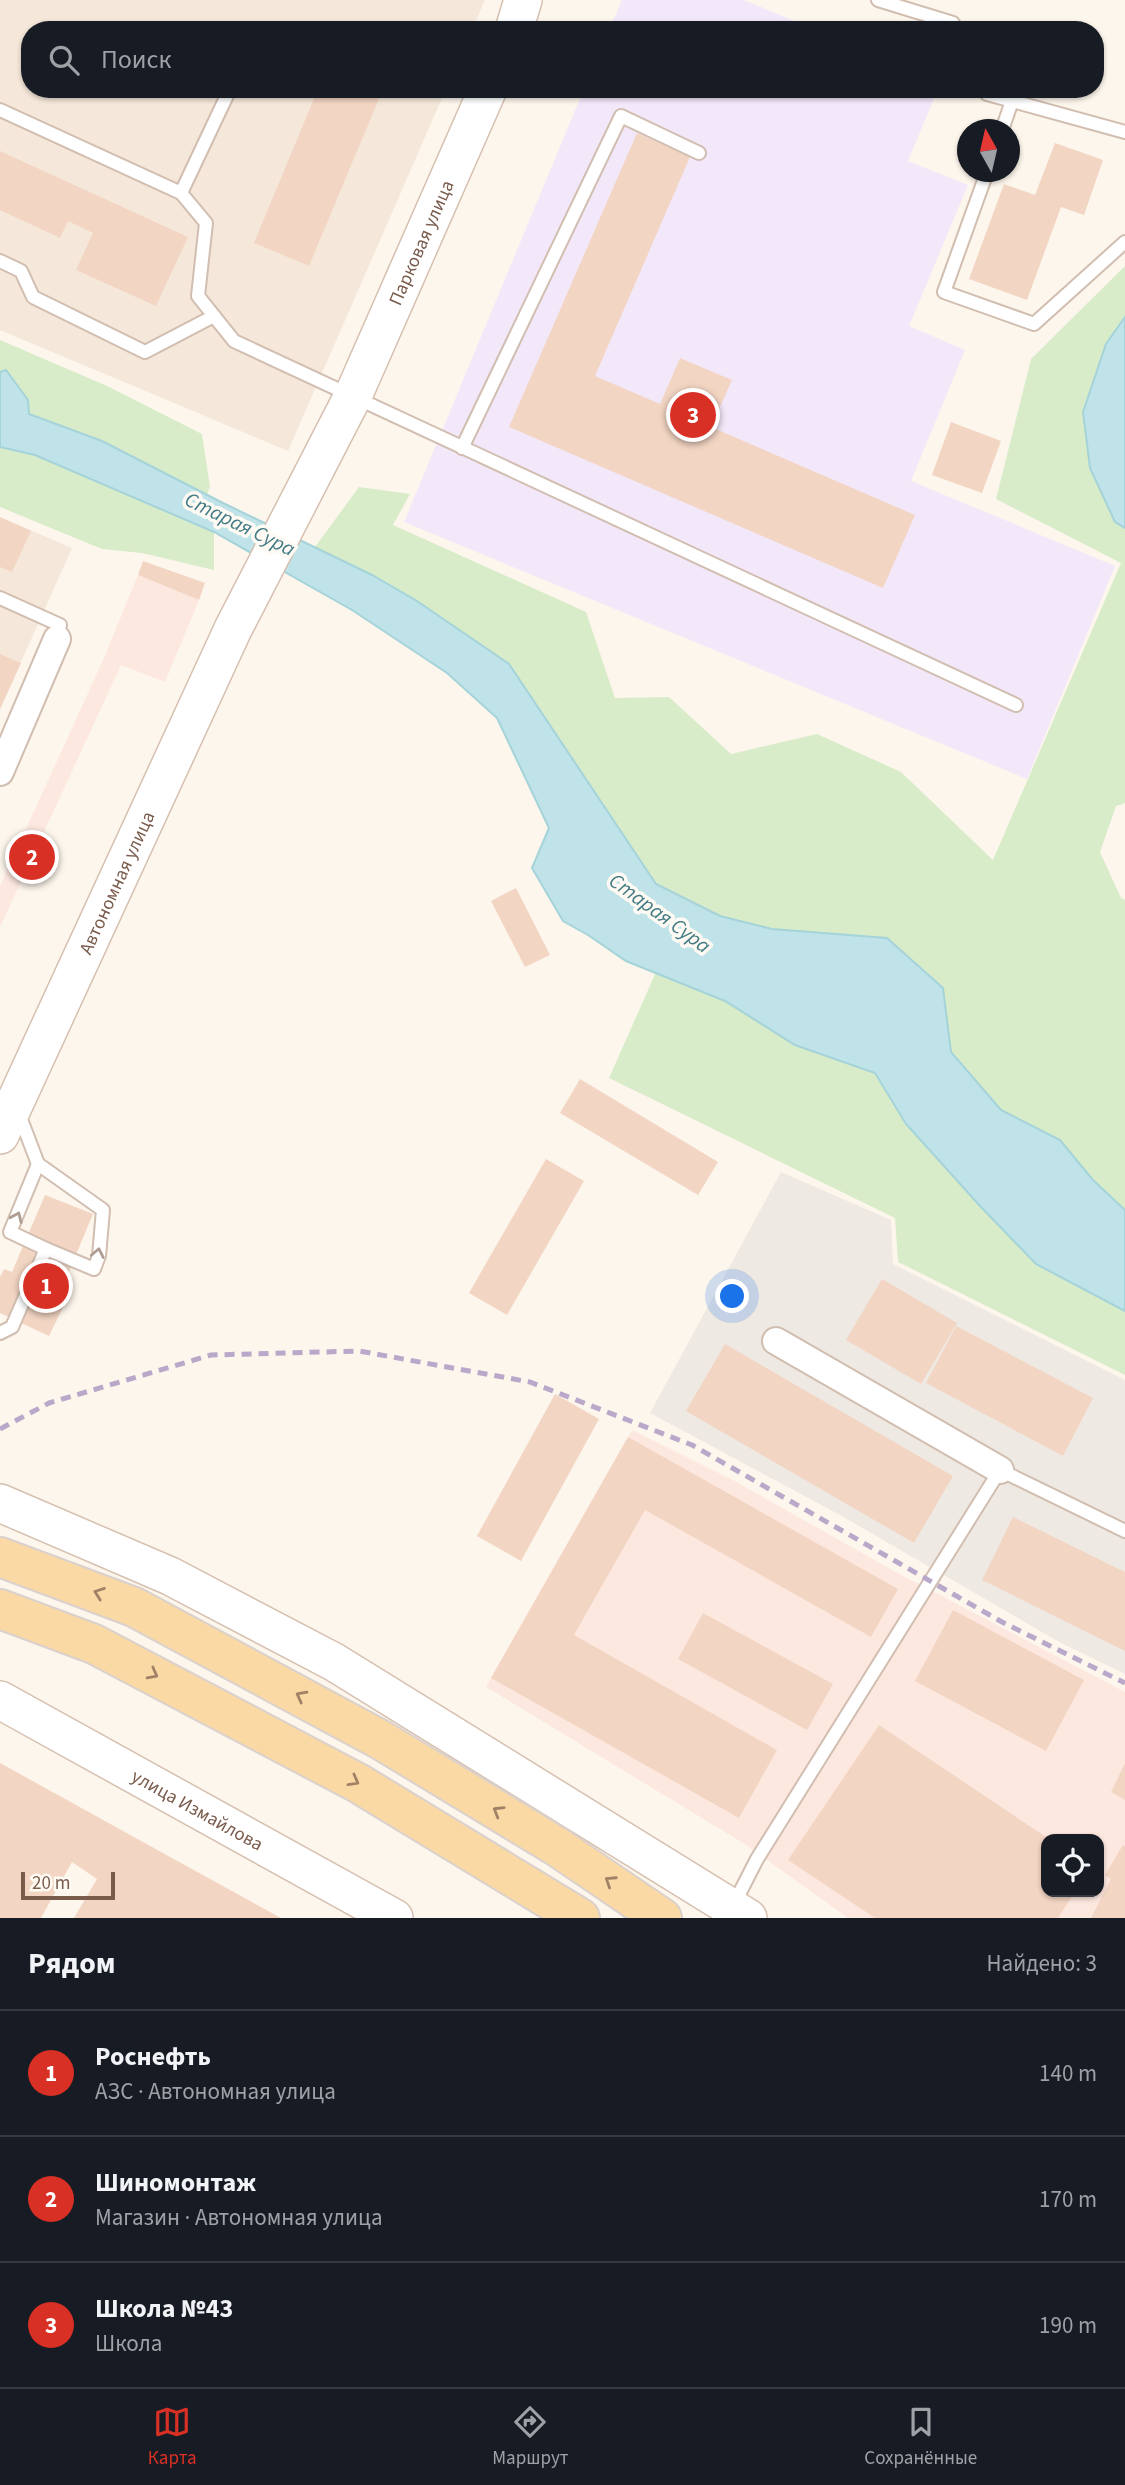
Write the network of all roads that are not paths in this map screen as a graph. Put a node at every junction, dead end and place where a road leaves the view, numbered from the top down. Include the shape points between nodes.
1 (523, 0) edge
2 (878, 0) edge
3 (517, 21) edge
4 (946, 21) edge
5 (226, 98) edge
6 (484, 98) edge
7 (1001, 98) edge
8 (1012, 101) junction
9 (0, 110) edge
10 (1006, 119) edge
11 (1125, 132) edge
12 (699, 153) dead end
13 (983, 182) edge
14 (181, 193) junction
15 (1125, 242) edge
16 (0, 261) edge
17 (214, 316) junction
18 (353, 396) junction
19 (462, 448) junction
20 (0, 598) edge
21 (233, 629) joint
22 (57, 639) joint
23 (1016, 705) dead end
24 (0, 772) edge
25 (7, 1118) edge
26 (38, 1164) junction
27 (46, 1250) junction
28 (0, 1333) edge
29 (776, 1342) dead end
30 (1000, 1470) junction
31 (0, 1503) edge
32 (1125, 1531) edge
33 (0, 1557) edge
34 (0, 1609) edge
35 (0, 1700) edge
36 (740, 1913) edge
37 (394, 1918) edge
38 (580, 1918) edge
39 (662, 1918) edge

1 - 3 main road
2 - 4 lane
5 - 14 lane
6 - 18 main road, Парковая улица
7 - 8 lane
8 - 10 lane
8 - 11 lane
9 - 14 lane
12 - 19 lane via 621,116
13 - 15 lane via 944,292 1034,324
14 - 17 lane via 206,223 198,296
16 - 17 lane via 21,271 33,297 145,352
17 - 18 lane via 234,341
18 - 19 lane
18 - 21 main road, Парковая улица
19 - 23 lane
20 - 22 lane via 60,625
21 - 25 main road, Автономная улица
22 - 24 street
25 - 26 lane
27 -> 26 lane via 10,1232
27 -> 26 lane via 94,1269 103,1210
27 - 28 lane via 12,1327
29 - 30 street
30 - 32 lane
30 - 36 lane via 757,1858
31 - 36 main road via 170,1576 334,1662
39 -> 33 main road via 556,1846 381,1740 134,1606
34 -> 38 main road via 94,1644 334,1770
35 - 37 main road, улица Измайлова

